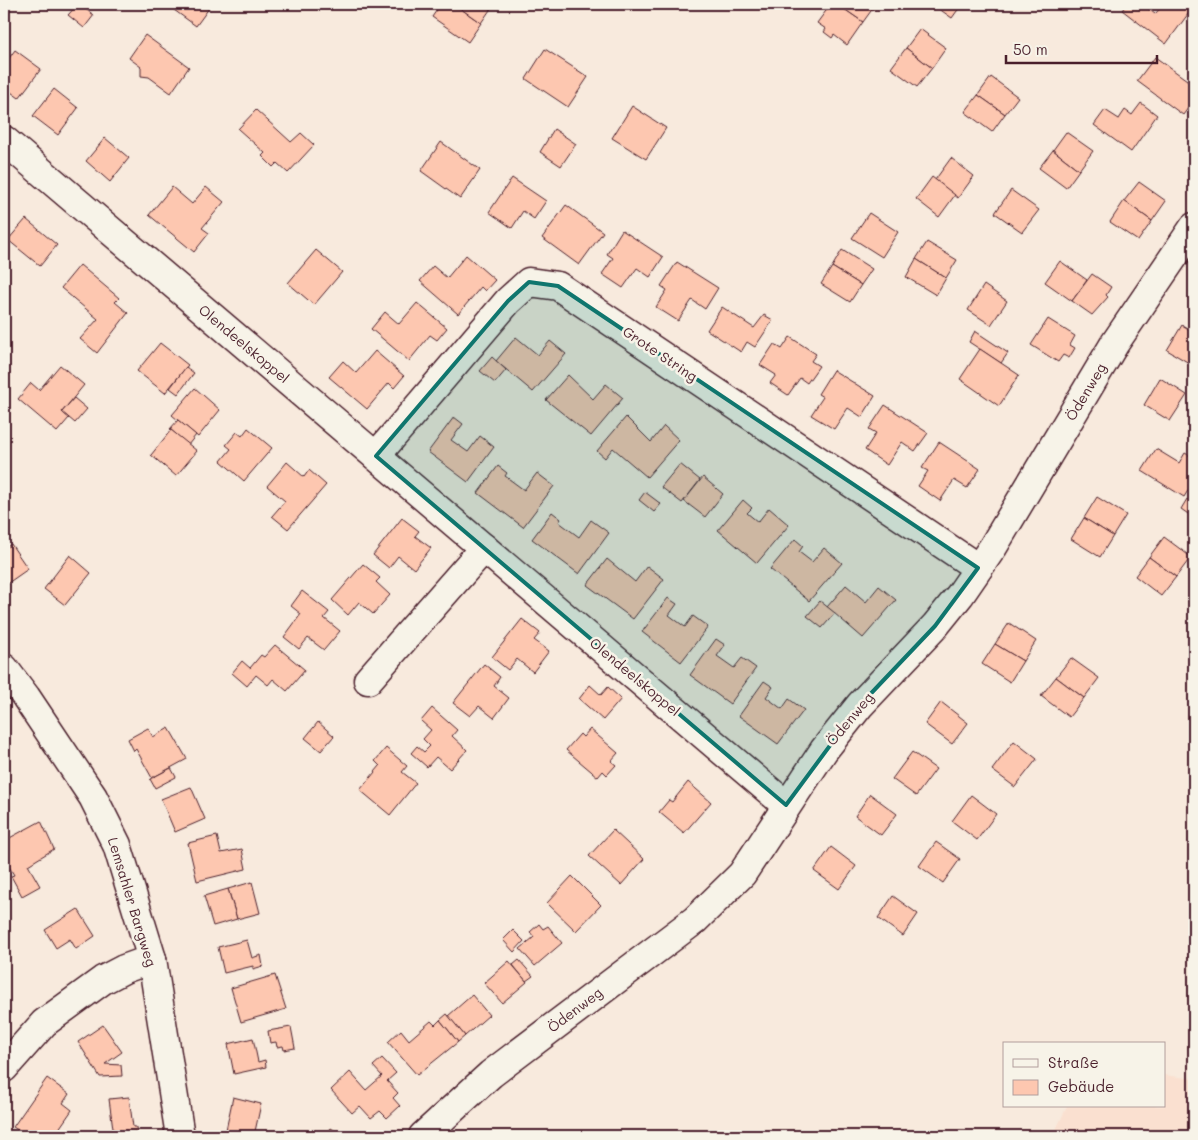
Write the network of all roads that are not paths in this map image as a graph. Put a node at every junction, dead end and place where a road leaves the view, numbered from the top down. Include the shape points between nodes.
1 (4, 140) edge
2 (1194, 227) edge
3 (376, 456) junction
4 (484, 548) junction
5 (978, 568) junction
6 (4, 668) edge
7 (368, 680) dead end
8 (786, 805) junction
9 (152, 959) junction
10 (4, 1068) edge
11 (180, 1136) edge
12 (423, 1136) edge

1 - 3 street, Olendeelskoppel
2 - 5 street, Ödenweg via 1115,343
3 - 4 street, Olendeelskoppel
3 - 5 street, Grote String via 508,302 529,282 558,286
4 - 7 street
4 - 8 street, Olendeelskoppel
5 - 8 street, Ödenweg via 935,626 860,706 824,750
6 - 9 street, Lemsahler Bargweg via 93,797 117,845
8 - 12 street, Ödenweg via 752,860 722,896 695,920 491,1074
9 - 10 street via 103,980 44,1023
9 - 11 street, Lemsahler Bargweg

